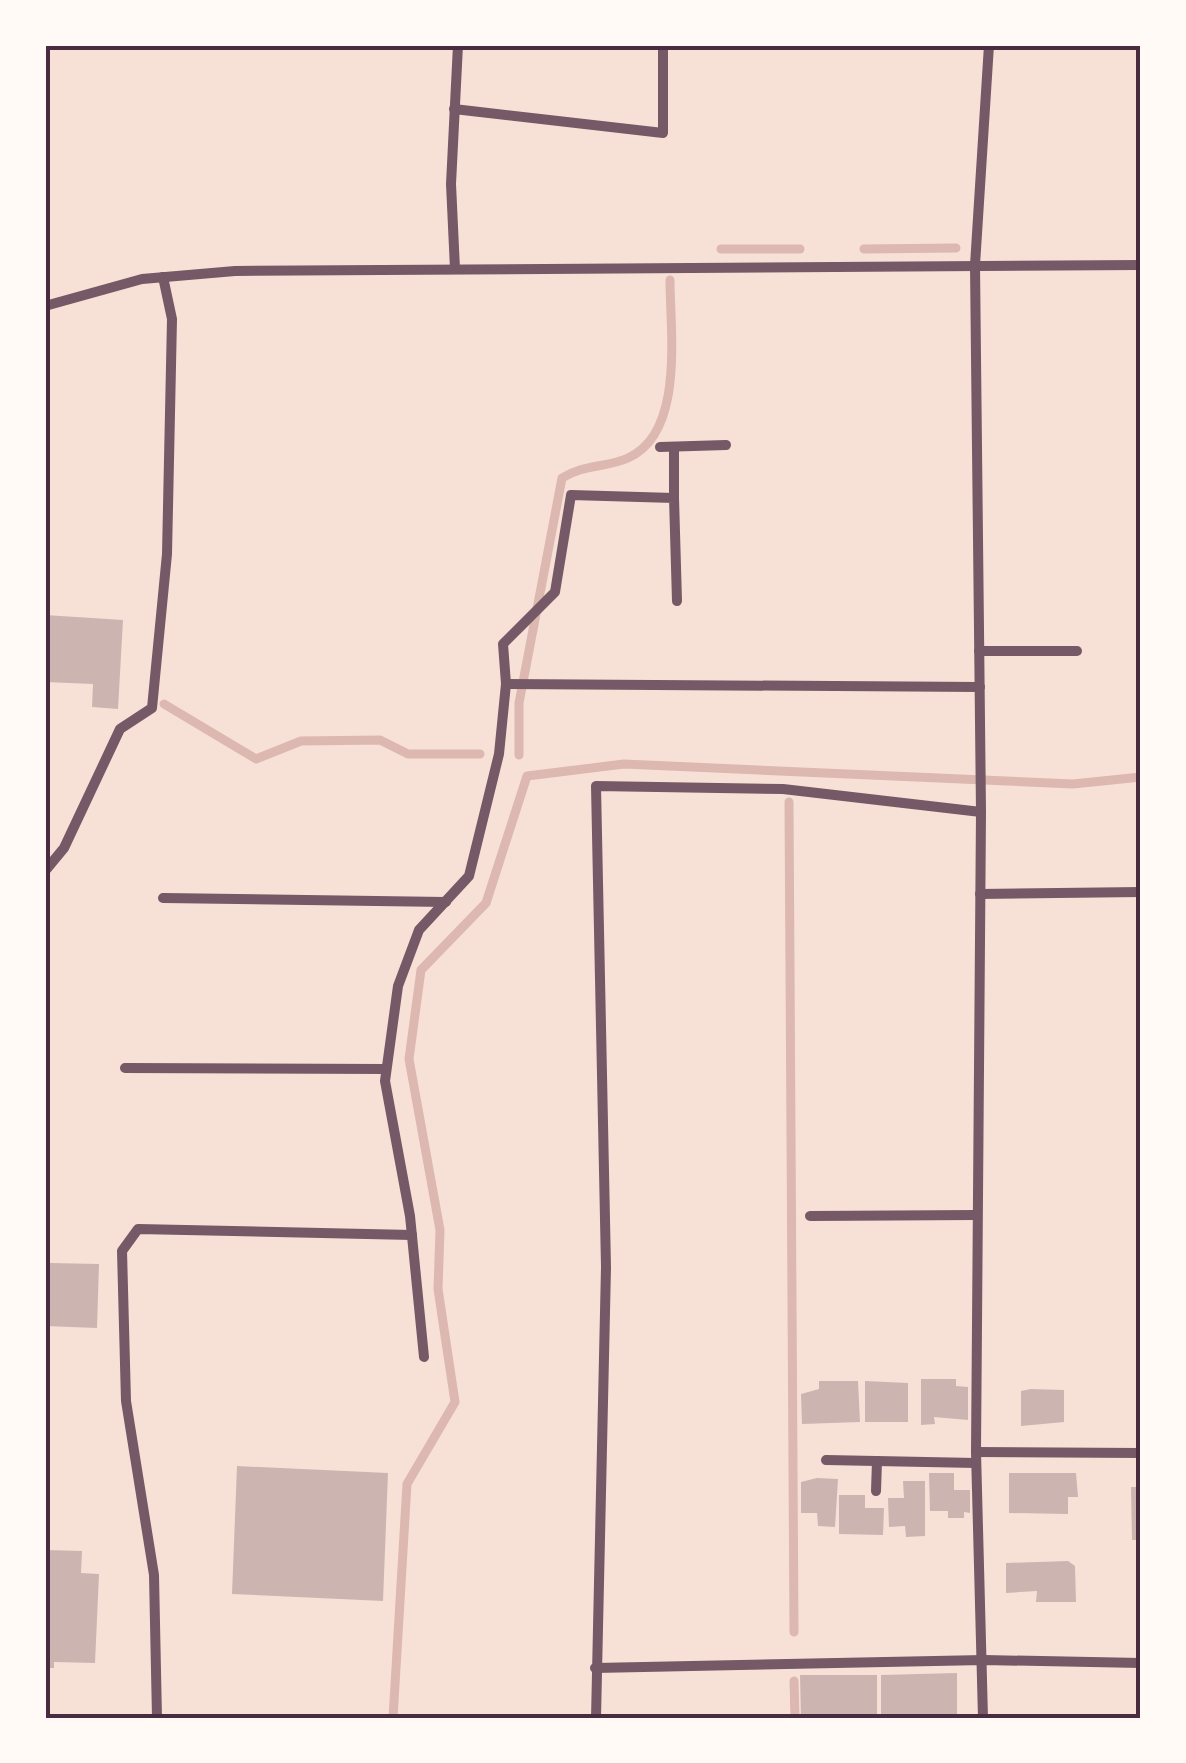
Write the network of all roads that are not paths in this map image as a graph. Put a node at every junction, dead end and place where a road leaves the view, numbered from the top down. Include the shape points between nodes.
1 (458, 45) edge
2 (663, 45) edge
3 (989, 45) edge
4 (454, 109) junction
5 (1141, 265) edge
6 (975, 266) junction
7 (455, 269) junction
8 (163, 277) junction
9 (45, 306) edge
10 (726, 445) dead end
11 (674, 447) junction
12 (660, 448) dead end
13 (674, 498) junction
14 (677, 600) dead end
15 (1077, 650) dead end
16 (980, 651) junction
17 (506, 684) junction
18 (980, 687) junction
19 (981, 812) junction
20 (45, 872) edge
21 (1141, 892) edge
22 (980, 894) junction
23 (163, 898) dead end
24 (446, 902) junction
25 (125, 1068) dead end
26 (386, 1069) junction
27 (976, 1215) junction
28 (810, 1216) dead end
29 (412, 1235) junction
30 (424, 1357) dead end
31 (1141, 1453) edge
32 (976, 1457) junction
33 (826, 1460) dead end
34 (878, 1461) junction
35 (876, 1491) dead end
36 (984, 1660) junction
37 (1141, 1663) edge
38 (595, 1668) junction
39 (157, 1718) edge
40 (596, 1718) edge
41 (983, 1718) edge

1 - 4 street
2 - 4 street via 663,133
3 - 6 street
4 - 7 street
5 - 6 street
6 - 7 street
6 - 16 street
7 - 8 street
8 - 9 street
8 - 20 street via 172,319 167,554 152,708 120,729 64,848
10 - 11 street
11 - 12 street
11 - 13 street
13 - 14 street
13 - 17 street via 570,496 555,592 503,644
15 - 16 street
16 - 18 street
17 - 18 street
17 - 24 street via 500,754 470,876
18 - 19 street
19 - 22 street
19 - 38 street via 784,789 596,786 606,1268
21 - 22 street
22 - 27 street
23 - 24 street
24 - 26 street via 418,930 398,986
25 - 26 street
26 - 29 street
27 - 28 street
27 - 32 street
29 - 30 street
29 - 39 street via 138,1229 122,1251 126,1402 154,1574
31 - 32 street
32 - 34 street
32 - 36 street
33 - 34 street
34 - 35 street
36 - 37 street
36 - 38 street
36 - 41 street
38 - 40 street

